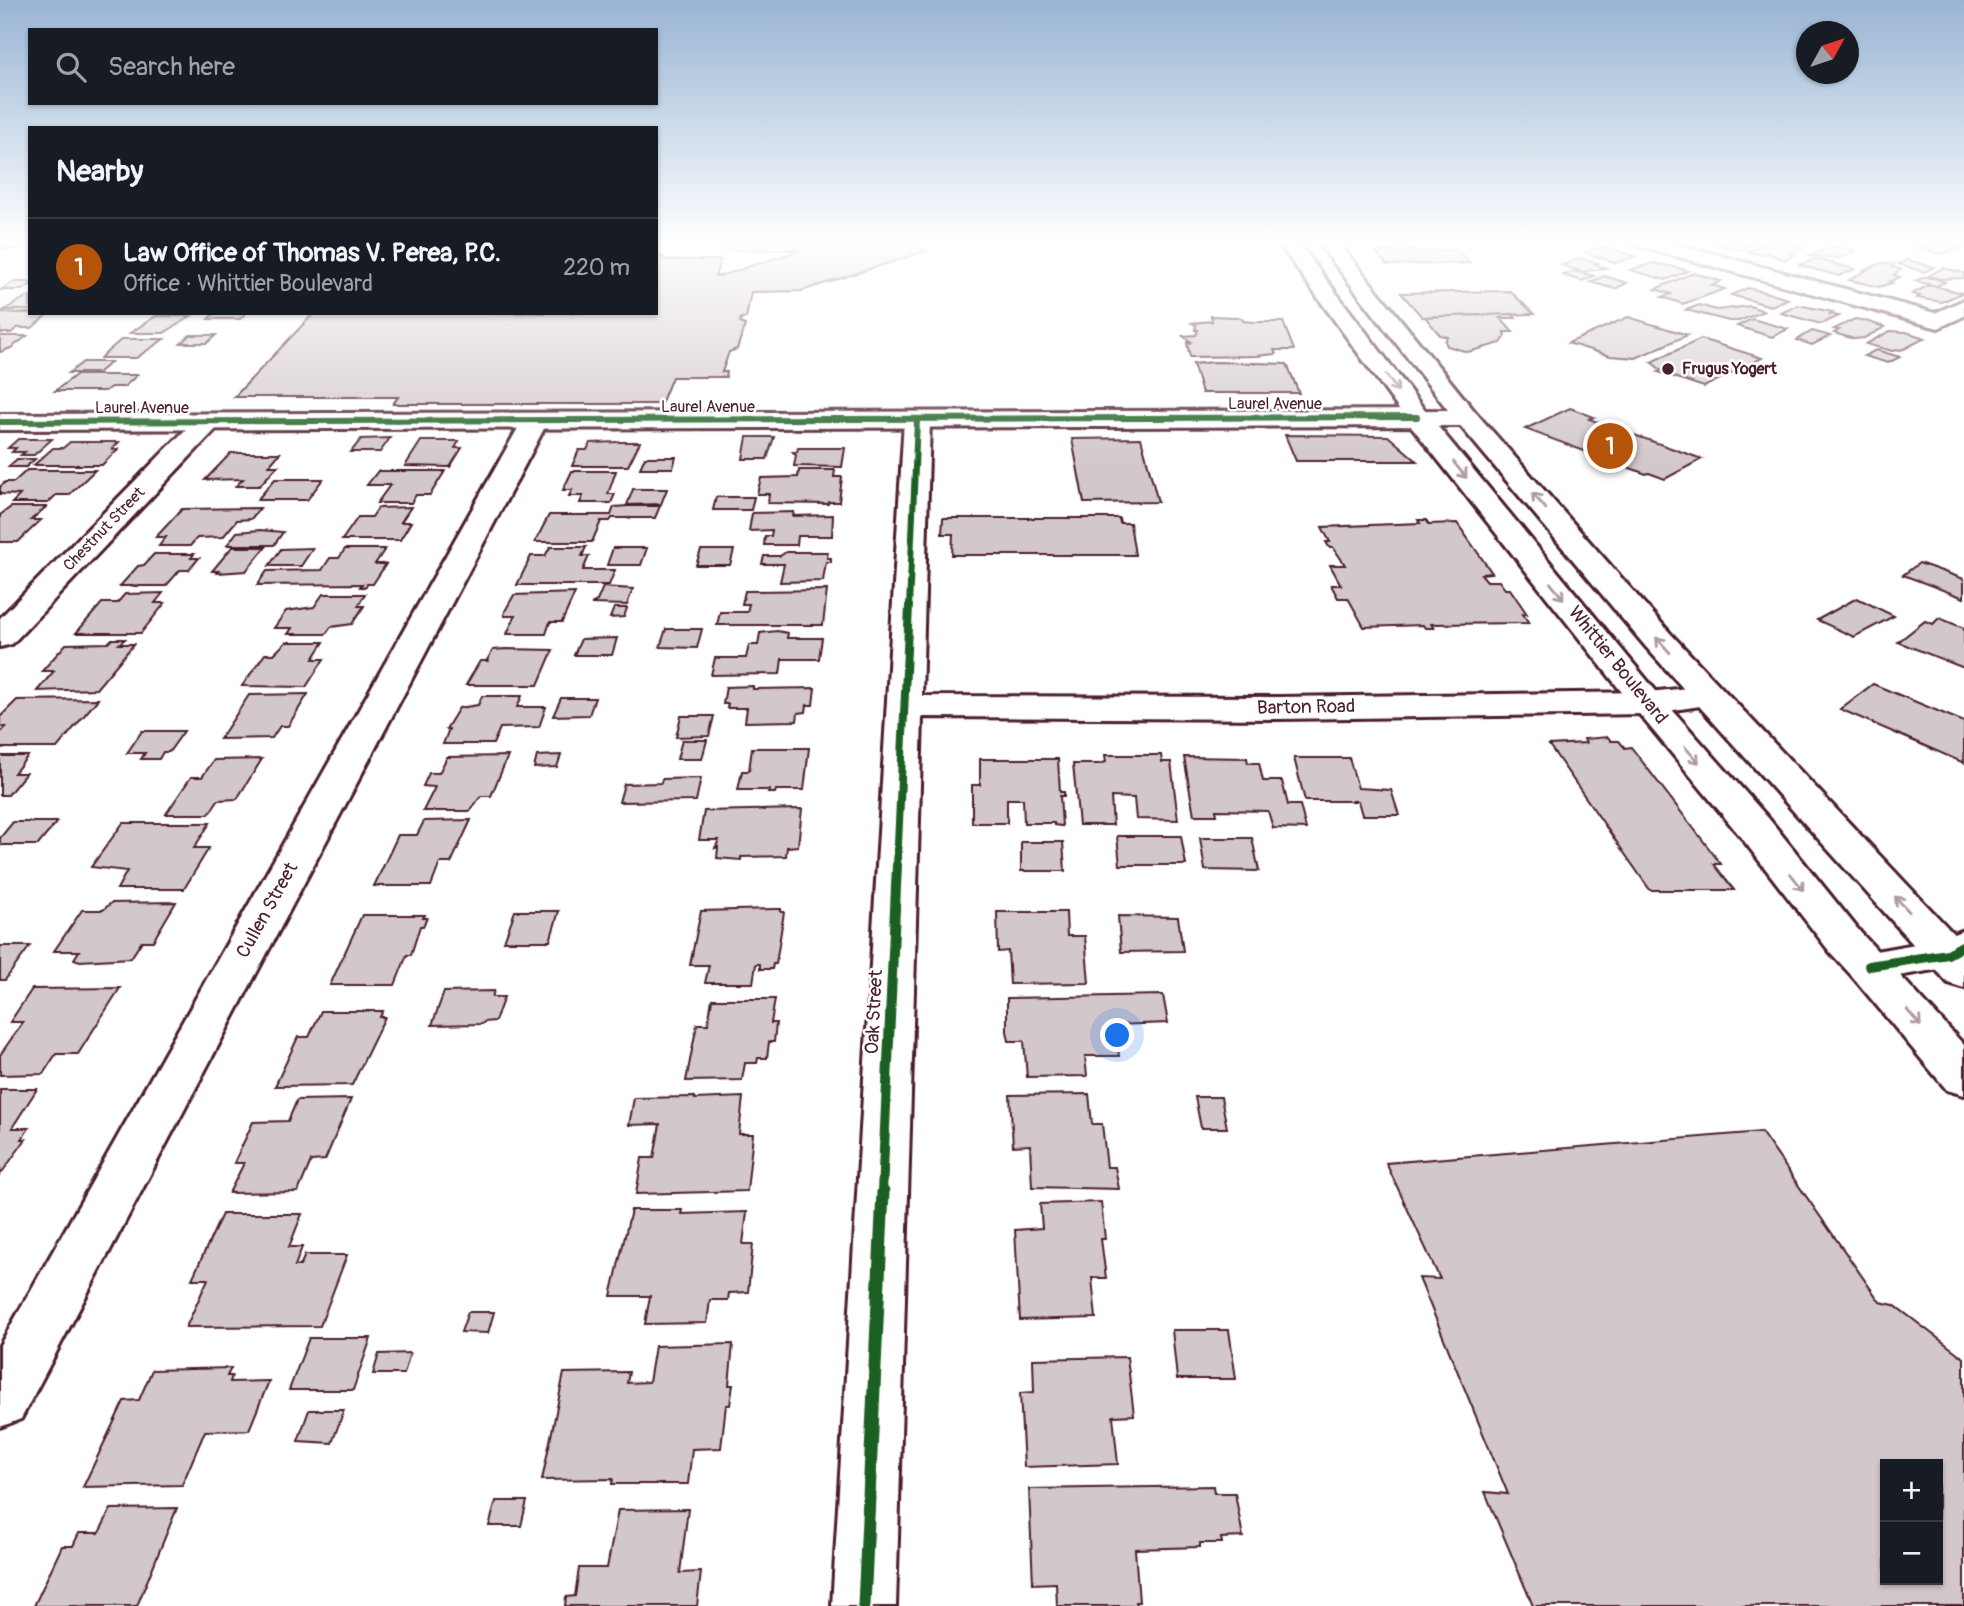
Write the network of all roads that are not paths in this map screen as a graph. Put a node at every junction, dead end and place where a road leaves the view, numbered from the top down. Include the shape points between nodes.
1 (1342, 316) edge
2 (1386, 316) edge
3 (1919, 316) edge
4 (1947, 316) edge
5 (1417, 417) junction
6 (1467, 418) junction
7 (917, 420) junction
8 (535, 421) junction
9 (0, 422) edge
10 (208, 422) junction
11 (0, 637) edge
12 (1708, 696) junction
13 (1648, 703) junction
14 (904, 706) junction
15 (1959, 957) edge
16 (1869, 966) junction
17 (1964, 1077) edge
18 (0, 1400) edge
19 (864, 1606) edge

1 -> 5 street, Whittier Boulevard
2 - 6 street
3 - 4 street via 1938,321
5 - 6 street, Laurel Avenue
5 - 7 street, Laurel Avenue
5 -> 13 street, Whittier Boulevard
12 -> 6 street
7 - 8 street, Laurel Avenue
7 - 14 street, Oak Street
8 - 10 street, Laurel Avenue
8 - 18 street, Cullen Street
9 - 10 street, Laurel Avenue
10 - 11 street, Chestnut Street
12 - 13 street, Barton Road
15 -> 12 street
13 - 14 street, Barton Road via 1279,708
13 -> 16 street, Whittier Boulevard
14 - 19 street, Oak Street
15 - 16 street
16 -> 17 street, Whittier Boulevard

